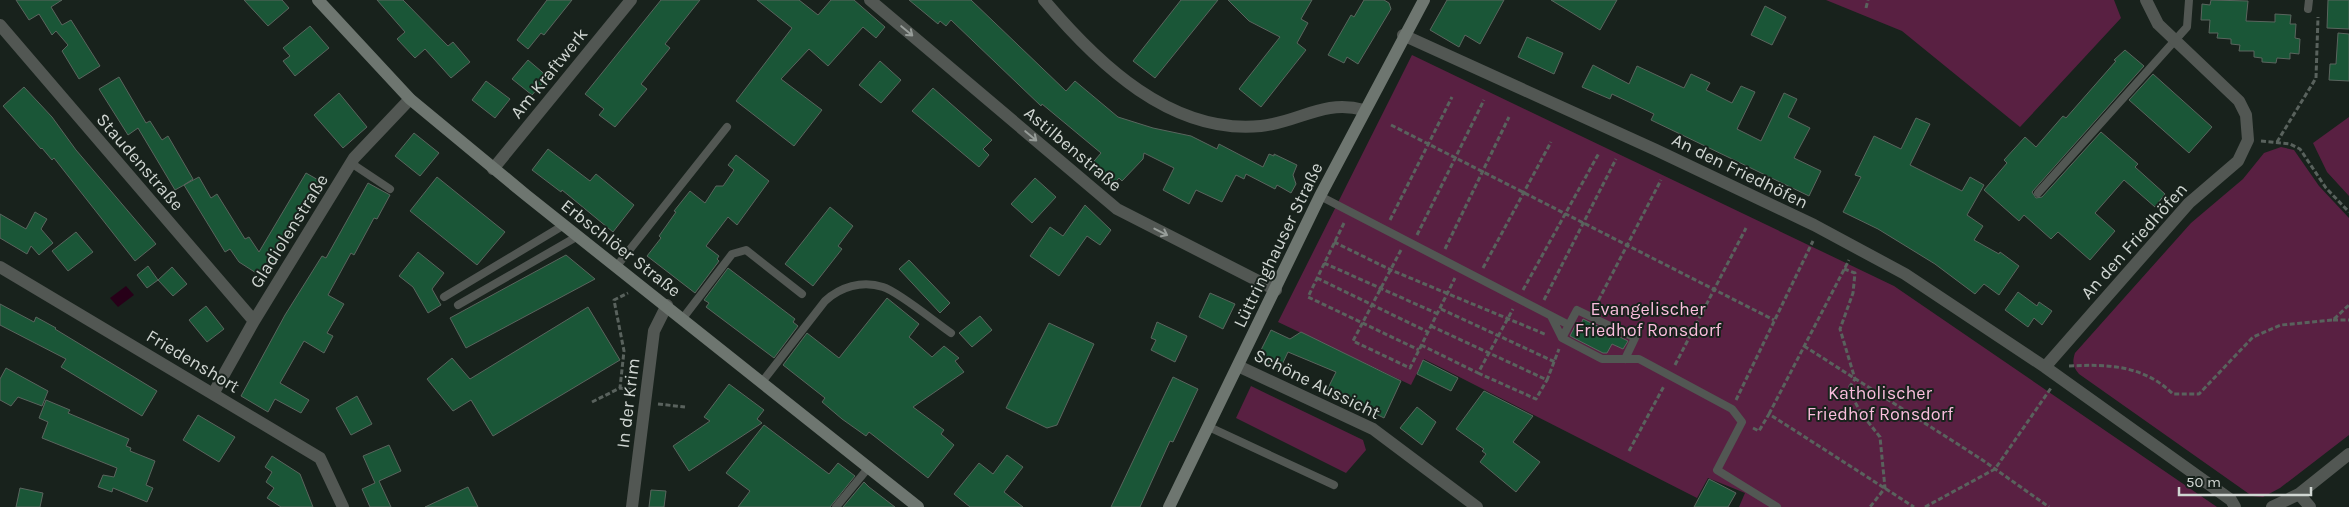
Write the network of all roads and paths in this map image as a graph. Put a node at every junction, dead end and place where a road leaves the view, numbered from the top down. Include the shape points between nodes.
1 (318, 0) edge
2 (631, 0) edge
3 (870, 0) edge
4 (1044, 0) edge
5 (1868, 0) edge
6 (2146, 0) edge
7 (2189, 0) edge
8 (2309, 0) edge
9 (1420, 1) edge
10 (1866, 8) dead end
11 (2308, 9) joint
12 (0, 26) edge
13 (1404, 36) junction
14 (2174, 40) junction
15 (1452, 97) dead end
16 (410, 100) junction
17 (1484, 100) dead end
18 (1364, 110) junction
19 (1509, 117) dead end
20 (1391, 125) dead end
21 (727, 127) dead end
22 (2248, 140) junction
23 (1551, 142) dead end
24 (2278, 142) junction
25 (1429, 144) junction
26 (1599, 153) dead end
27 (1455, 158) junction
28 (1616, 159) dead end
29 (351, 163) junction
30 (493, 169) junction
31 (1482, 172) junction
32 (1661, 180) dead end
33 (390, 190) dead end
34 (1523, 192) junction
35 (2038, 193) dead end
36 (1320, 196) junction
37 (2349, 212) edge
38 (1566, 214) junction
39 (1583, 223) junction
40 (564, 226) junction
41 (1352, 227) dead end
42 (1746, 228) dead end
43 (1819, 228) junction
44 (1384, 229) junction
45 (578, 236) junction
46 (1334, 242) junction
47 (1409, 243) junction
48 (1627, 246) junction
49 (1392, 247) dead end
50 (1401, 251) junction
51 (1441, 258) junction
52 (1324, 263) junction
53 (1847, 264) dead end
54 (0, 267) edge
55 (616, 267) junction
56 (1460, 269) junction
57 (1844, 269) junction
58 (1391, 270) junction
59 (1317, 278) junction
60 (1478, 278) junction
61 (641, 287) junction
62 (1381, 288) junction
63 (1714, 289) junction
64 (1276, 290) junction
65 (802, 294) dead end
66 (1447, 294) junction
67 (444, 297) dead end
68 (1518, 299) junction
69 (1372, 304) junction
70 (458, 305) dead end
71 (2349, 305) edge
72 (667, 306) junction
73 (1441, 308) junction
74 (1539, 310) junction
75 (1438, 314) junction
76 (1552, 316) junction
77 (1590, 316) junction
78 (682, 318) junction
79 (1508, 318) junction
80 (1774, 320) junction
81 (2333, 320) junction
82 (2349, 320) edge
83 (254, 322) junction
84 (1363, 322) junction
85 (1569, 324) junction
86 (1431, 326) junction
87 (1428, 332) junction
88 (950, 333) dead end
89 (1498, 335) junction
90 (1562, 338) junction
91 (1421, 345) junction
92 (1804, 346) junction
93 (1419, 350) junction
94 (1489, 353) junction
95 (1625, 359) junction
96 (1555, 362) junction
97 (1238, 366) junction
98 (2045, 367) junction
99 (1478, 373) junction
100 (1669, 376) junction
101 (2058, 377) junction
102 (1855, 379) junction
103 (1547, 380) junction
104 (762, 382) junction
105 (620, 388) junction
106 (626, 389) dead end
107 (213, 394) junction
108 (592, 402) dead end
109 (665, 405) dead end
110 (685, 407) dead end
111 (1732, 409) junction
112 (1769, 414) junction
113 (1742, 422) junction
114 (1209, 427) junction
115 (1629, 451) dead end
116 (2349, 454) edge
117 (869, 467) junction
118 (1995, 469) junction
119 (1334, 485) dead end
120 (1885, 488) junction
121 (2300, 494) junction
122 (344, 507) edge
123 (632, 507) edge
124 (836, 507) edge
125 (918, 507) edge
126 (1169, 507) edge
127 (1477, 507) edge
128 (1777, 507) edge
129 (1870, 507) edge
130 (1914, 507) edge
131 (1925, 507) edge
132 (2049, 507) edge
133 (2235, 507) edge
134 (2272, 507) edge
135 (2310, 507) edge

1 - 16 street, Erbschlöer Straße
2 - 30 street, Am Kraftwerk
3 -> 64 street, Astilbenstraße via 1117,209
4 - 18 street via 1078,40 1120,78 1165,105 1197,119 1232,126 1262,126 1334,106 1348,105
5 - 10 path
6 - 14 street via 2158,24
7 - 14 lane via 2187,27
8 - 11 lane
9 - 13 street, Lüttringhauser Straße
11 - 24 path via 2318,16 2316,78
12 - 83 street, Staudenstraße
13 - 18 street, Lüttringhauser Straße
13 - 43 street, An den Friedhöfen
14 - 22 street via 2239,101 2246,115
14 - 35 lane
15 - 25 path
16 - 29 street, Gladiolenstraße
16 - 30 street, Erbschlöer Straße
17 - 27 path
18 - 36 street, Lüttringhauser Straße
19 - 31 path
20 - 25 path
21 - 55 lane
22 - 24 path
22 - 98 street, An den Friedhöfen via 2235,165 2189,203
23 - 34 path
24 - 37 path via 2300,149 2326,188
25 - 27 path
25 - 44 path
26 - 38 path
27 - 31 path
27 - 47 path
28 - 39 path
29 - 33 lane
29 - 83 street, Gladiolenstraße
30 - 40 street, Erbschlöer Straße
31 - 34 path
31 - 51 path
32 - 48 path
34 - 38 path
34 - 60 path
36 - 44 lane
36 - 64 street, Lüttringhauser Straße
38 - 39 path
38 - 68 path
39 - 48 path
39 - 74 path
40 - 45 street, Erbschlöer Straße
40 - 67 lane
41 - 46 path via 1344,223
42 - 63 path
43 - 80 path
43 - 98 street, An den Friedhöfen via 1905,274
44 - 47 lane
45 - 55 street, Erbschlöer Straße
45 - 70 lane
46 - 52 path
46 - 58 path
47 - 50 path
47 - 51 lane
48 - 63 path
48 - 77 path
49 - 50 path
50 - 58 path
51 - 56 lane
52 - 59 path
52 - 62 path
53 - 57 path
54 - 107 street, Friedenshort
55 - 61 street, Erbschlöer Straße
56 - 60 lane
56 - 66 path
57 - 92 path
57 - 102 path via 1856,273 1853,294 1840,329
58 - 62 path
58 - 66 path
59 - 69 path
59 - 84 path via 1308,297
60 - 68 lane
61 - 72 street, Erbschlöer Straße
61 - 105 path via 614,300 624,351
62 - 69 path
62 - 75 path
63 - 80 path
63 - 100 path
64 - 97 street, Lüttringhauser Straße
65 - 78 lane via 746,250 732,254
66 - 73 path
66 - 79 path
68 - 74 lane
68 - 79 path
69 - 84 path
69 - 87 path
71 - 81 path
72 - 78 street, Erbschlöer Straße
72 - 123 street, In der Krim via 654,331
73 - 75 path
73 - 89 path
74 - 76 lane
75 - 86 path
76 - 85 lane
76 - 90 lane
77 - 85 lane via 1577,310
77 - 95 lane via 1635,338
78 - 104 street, Erbschlöer Straße
79 - 89 path
79 - 90 path via 1544,334
80 - 111 path
81 - 82 path
81 - 98 path via 2281,325 2253,337 2199,394 2173,394 2159,380 2123,367 2104,364
83 - 107 street, Gladiolenstraße
84 - 93 path
84 - 93 path via 1353,342 1410,368
85 - 90 lane
86 - 87 path
86 - 94 path
87 - 91 path
88 - 104 lane via 882,286 846,286 836,290 825,301
89 - 94 path
89 - 96 path
90 - 95 lane via 1602,359
90 - 96 path
91 - 93 path
91 - 99 path
92 - 102 path
92 - 112 path
94 - 99 path
94 - 103 path
95 - 100 lane via 1639,359
96 - 103 path
97 - 114 street, Lüttringhauser Straße
97 - 127 street, Schöne Aussicht via 1373,429
98 - 101 street, An den Friedhöfen
99 - 103 path via 1536,399
100 - 111 lane
100 - 115 path
101 - 118 path
101 - 133 street, An den Friedhöfen via 2231,500
102 - 118 path
102 - 120 path via 1848,389 1880,437
104 - 117 street, Erbschlöer Straße
105 - 106 path
105 - 108 path
107 - 122 street, Friedenshort via 320,458
109 - 110 path
111 - 113 lane
112 - 113 path via 1759,431
112 - 120 path
113 - 128 lane via 1717,470
114 - 119 lane
114 - 126 street, Lüttringhauser Straße
116 - 121 street
117 - 124 lane
117 - 125 street, Erbschlöer Straße
118 - 131 path
118 - 132 path
120 - 129 path
120 - 130 path
121 - 134 street
121 - 135 street

